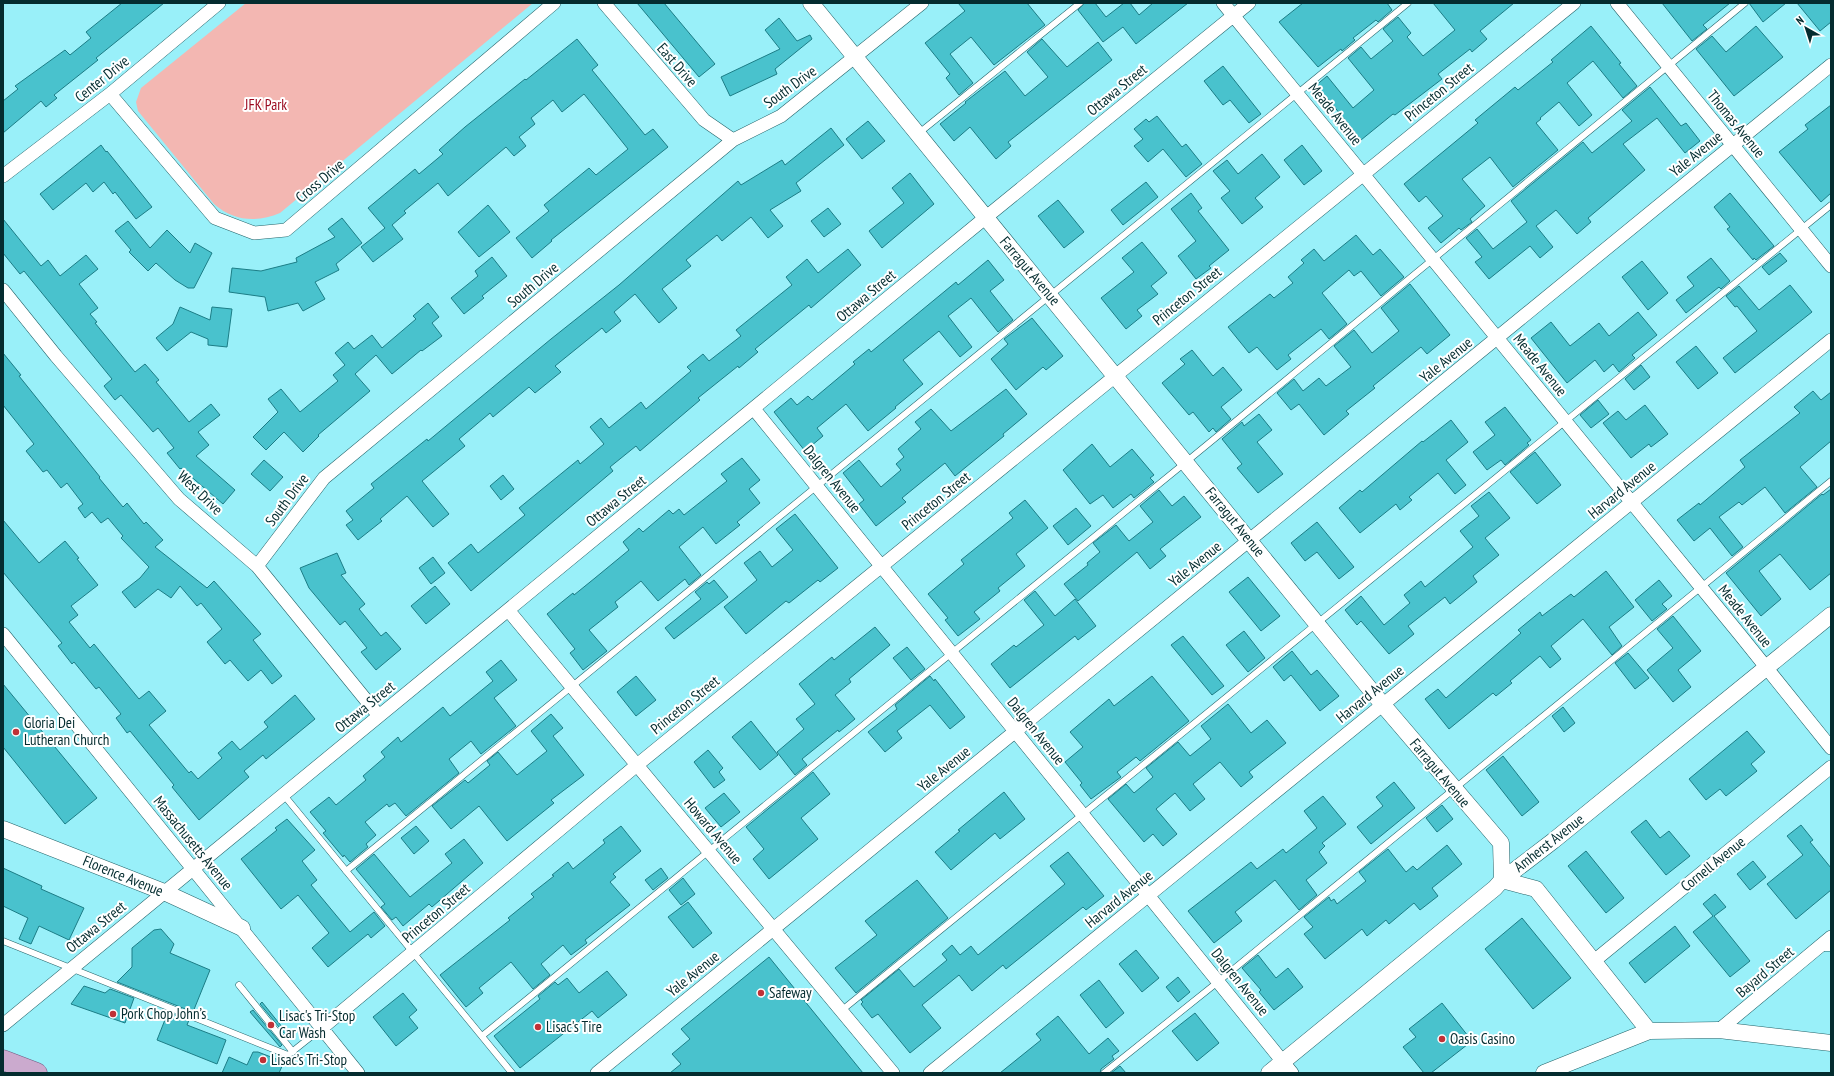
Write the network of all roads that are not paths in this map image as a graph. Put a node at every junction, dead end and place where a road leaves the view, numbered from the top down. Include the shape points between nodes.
1 (219, 3) edge
2 (554, 3) edge
3 (604, 3) edge
4 (811, 3) edge
5 (922, 3) edge
6 (1080, 3) edge
7 (1223, 3) edge
8 (1249, 3) edge
9 (1408, 3) edge
10 (1574, 3) edge
11 (1617, 3) edge
12 (1745, 3) edge
13 (1234, 16) junction
14 (855, 57) junction
15 (1831, 65) edge
16 (1668, 66) junction
17 (110, 94) junction
18 (1298, 94) junction
19 (918, 134) junction
20 (733, 140) junction
21 (1732, 145) junction
22 (1363, 174) junction
23 (3, 176) edge
24 (1831, 205) edge
25 (985, 218) junction
26 (1801, 229) junction
27 (1433, 260) junction
28 (1831, 266) edge
29 (3, 290) edge
30 (1050, 296) junction
31 (1497, 338) junction
32 (1831, 340) edge
33 (1116, 375) junction
34 (754, 409) junction
35 (1565, 421) junction
36 (1186, 462) junction
37 (1831, 481) edge
38 (817, 486) junction
39 (1631, 502) junction
40 (1250, 540) junction
41 (257, 566) junction
42 (882, 566) junction
43 (1700, 587) junction
44 (508, 610) junction
45 (1831, 615) edge
46 (1317, 624) junction
47 (3, 634) edge
48 (952, 652) junction
49 (1767, 668) junction
50 (572, 686) junction
51 (1383, 705) junction
52 (379, 716) junction
53 (1016, 731) junction
54 (1831, 748) edge
55 (637, 765) junction
56 (1831, 767) edge
57 (1454, 790) junction
58 (284, 794) junction
59 (1084, 815) junction
60 (3, 829) edge
61 (708, 851) junction
62 (193, 868) junction
63 (346, 871) junction
64 (1502, 880) junction
65 (164, 892) junction
66 (1149, 895) junction
67 (242, 928) junction
68 (773, 929) junction
69 (1831, 937) edge
70 (3, 941) edge
71 (1825, 948) edge
72 (413, 952) junction
73 (1594, 961) junction
74 (71, 968) junction
75 (1219, 981) junction
76 (239, 985) dead end
77 (841, 1011) junction
78 (3, 1025) edge
79 (322, 1028) junction
80 (1719, 1030) junction
81 (1649, 1031) junction
82 (482, 1036) junction
83 (1831, 1043) edge
84 (293, 1052) junction
85 (3, 1060) edge
86 (1288, 1067) edge
87 (37, 1073) edge
88 (358, 1073) edge
89 (512, 1073) edge
90 (597, 1073) edge
91 (893, 1073) edge
92 (930, 1073) edge
93 (1104, 1073) edge
94 (1269, 1073) edge
95 (1544, 1073) edge

1 - 17 street, Center Drive
2 - 17 street, Cross Drive via 286,230 254,233 215,218
3 - 20 street, East Drive via 704,120
4 - 14 street, Farragut Avenue
5 - 14 street, South Drive
6 - 19 lane
7 - 13 street, Meade Avenue
8 - 13 street, Ottawa Street
9 - 18 lane
10 - 22 street, Princeton Street
11 - 16 street, Thomas Avenue
12 - 16 lane
13 - 18 street, Meade Avenue
13 - 25 street, Ottawa Street
14 - 19 street, Farragut Avenue
14 - 20 street, South Drive via 781,116
15 - 21 street, Yale Avenue
16 - 21 street, Thomas Avenue
16 - 27 lane
17 - 23 street, Center Drive
18 - 22 street, Meade Avenue
18 - 30 lane
19 - 25 street, Farragut Avenue
20 - 41 street, South Drive via 324,478
21 - 26 street, Thomas Avenue
21 - 31 street, Yale Avenue
22 - 27 street, Meade Avenue
22 - 33 street, Princeton Street
24 - 26 lane
25 - 30 street, Farragut Avenue
25 - 34 street, Ottawa Street
26 - 28 street, Thomas Avenue
26 - 35 lane
27 - 31 street, Meade Avenue
27 - 36 lane
29 - 41 street, West Drive via 179,499
30 - 33 street, Farragut Avenue
30 - 38 lane
31 - 35 street, Meade Avenue
31 - 40 street, Yale Avenue
32 - 39 street, Harvard Avenue
33 - 36 street, Farragut Avenue
33 - 42 street, Princeton Street
34 - 38 street, Dalgren Avenue
34 - 44 street, Ottawa Street
35 - 39 street, Meade Avenue
35 - 46 lane
36 - 40 street, Farragut Avenue
36 - 48 lane
37 - 43 lane
38 - 42 street, Dalgren Avenue
38 - 50 lane
39 - 43 street, Meade Avenue
39 - 51 street, Harvard Avenue
40 - 46 street, Farragut Avenue
40 - 53 street, Yale Avenue
41 - 52 street, West Drive
42 - 48 street, Dalgren Avenue
42 - 55 street, Princeton Street
43 - 49 street, Meade Avenue
43 - 57 lane
44 - 50 street, Howard Avenue
44 - 52 street, Ottawa Street
45 - 49 street, Amherst Avenue
46 - 51 street, Farragut Avenue
46 - 59 lane
47 - 62 street, Massachusetts Avenue
48 - 53 street, Dalgren Avenue
48 - 61 lane
49 - 54 street, Meade Avenue
49 - 64 street, Amherst Avenue
50 - 55 street, Howard Avenue
50 - 63 lane
51 - 57 street, Farragut Avenue
51 - 66 street, Harvard Avenue
52 - 58 street, Ottawa Street
53 - 59 street, Dalgren Avenue
53 - 68 street, Yale Avenue
55 - 61 street, Howard Avenue
55 - 72 street, Princeton Street
56 - 73 street, Cornell Avenue
57 - 64 street, Farragut Avenue via 1501,843
57 - 75 lane
58 - 62 street, Ottawa Street
58 - 63 lane
59 - 66 street, Dalgren Avenue
59 - 77 lane
60 - 65 street, Florence Avenue
61 - 68 street, Howard Avenue
61 - 82 lane
62 - 65 street, Ottawa Street
62 - 67 street, Massachusetts Avenue
63 - 72 lane
64 - 73 street via 1536,889
64 - 86 street, Amherst Avenue
65 - 67 street, Florence Avenue
65 - 74 street, Ottawa Street
66 - 75 street, Dalgren Avenue
66 - 92 street, Harvard Avenue
67 - 79 street, Massachusetts Avenue
68 - 77 street, Howard Avenue
68 - 90 street, Yale Avenue
69 - 71 street, Bayard Street
70 - 74 lane
71 - 80 street, Bayard Street
72 - 79 street, Princeton Street
72 - 82 lane
73 - 81 street
74 - 78 street, Ottawa Street
74 - 84 lane via 288,1055
75 - 86 street, Dalgren Avenue
75 - 93 lane
76 - 84 lane
77 - 91 street, Howard Avenue
79 - 84 lane
79 - 88 street, Massachusetts Avenue
80 - 81 street
80 - 83 street
81 - 95 street
82 - 89 lane
85 - 87 main road
86 - 94 street, Amherst Avenue

